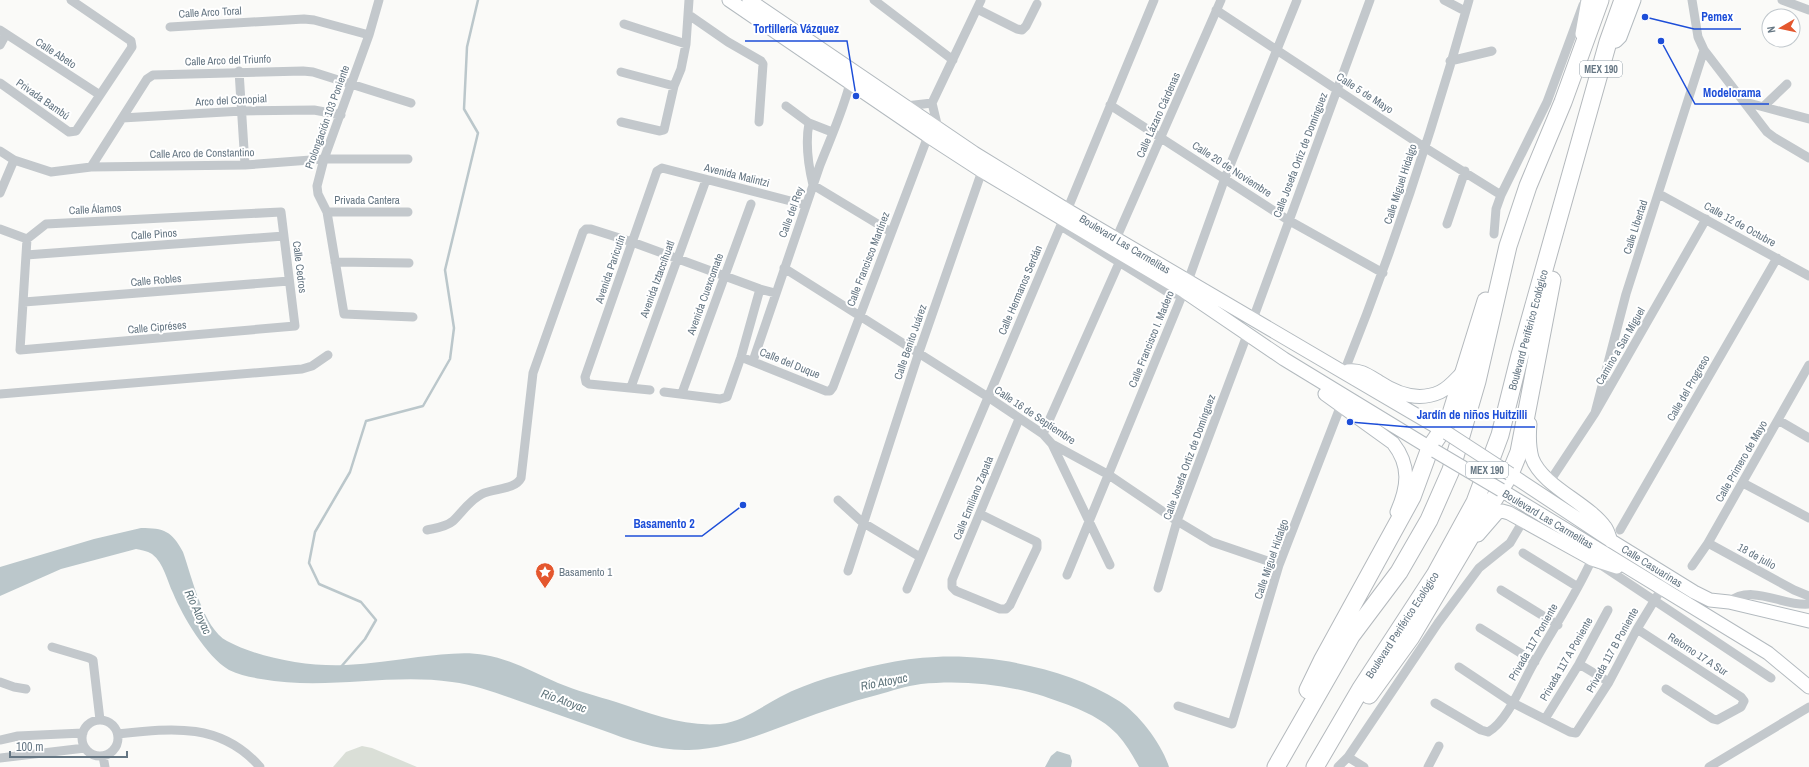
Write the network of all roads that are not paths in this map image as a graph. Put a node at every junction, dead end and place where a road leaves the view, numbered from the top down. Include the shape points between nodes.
1 (72, 0) edge
2 (379, 0) edge
3 (689, 0) edge
4 (729, 0) edge
5 (749, 0) edge
6 (874, 0) edge
7 (1154, 0) edge
8 (1221, 0) edge
9 (1297, 0) edge
10 (1370, 0) edge
11 (1444, 0) edge
12 (1468, 0) edge
13 (1585, 0) edge
14 (1588, 0) edge
15 (1600, 0) edge
16 (1623, 0) edge
17 (1634, 0) edge
18 (1692, 0) edge
19 (1782, 0) edge
20 (979, 4) edge
21 (1037, 4) dead end
22 (1216, 10) junction
23 (1809, 10) edge
24 (1465, 11) junction
25 (689, 15) junction
26 (624, 24) dead end
27 (170, 27) dead end
28 (3, 32) edge
29 (369, 35) junction
30 (1608, 42) junction
31 (0, 44) edge
32 (686, 44) junction
33 (1277, 49) junction
34 (1704, 50) junction
35 (1492, 51) dead end
36 (953, 60) junction
37 (1450, 62) junction
38 (1574, 69) junction
39 (239, 71) junction
40 (620, 72) dead end
41 (852, 77) junction
42 (0, 83) edge
43 (1787, 84) dead end
44 (352, 85) junction
45 (674, 86) junction
46 (1338, 90) junction
47 (100, 95) junction
48 (1745, 102) junction
49 (411, 103) dead end
50 (932, 103) junction
51 (1110, 105) junction
52 (786, 106) dead end
53 (906, 106) junction
54 (1764, 106) junction
55 (242, 111) junction
56 (341, 115) junction
57 (122, 118) junction
58 (1809, 118) edge
59 (621, 122) dead end
60 (759, 122) dead end
61 (809, 123) junction
62 (832, 132) junction
63 (933, 132) junction
64 (1161, 137) junction
65 (1581, 140) junction
66 (1424, 147) junction
67 (0, 151) edge
68 (1809, 158) edge
69 (324, 159) junction
70 (408, 159) dead end
71 (14, 160) junction
72 (245, 165) junction
73 (91, 167) junction
74 (662, 168) joint
75 (982, 171) junction
76 (1465, 171) junction
77 (1225, 178) junction
78 (706, 180) junction
79 (814, 185) junction
80 (0, 193) edge
81 (1501, 194) junction
82 (1659, 194) junction
83 (751, 204) dead end
84 (806, 205) junction
85 (281, 212) joint
86 (327, 212) junction
87 (408, 212) dead end
88 (1065, 215) junction
89 (1706, 219) junction
90 (1288, 220) junction
91 (1447, 224) dead end
92 (0, 229) edge
93 (890, 232) junction
94 (1494, 234) dead end
95 (284, 236) junction
96 (27, 239) junction
97 (1116, 239) junction
98 (632, 242) junction
99 (1508, 246) junction
100 (26, 255) junction
101 (1777, 258) junction
102 (678, 259) junction
103 (335, 262) junction
104 (409, 263) dead end
105 (1119, 263) junction
106 (784, 268) junction
107 (1383, 273) junction
108 (725, 276) junction
109 (1809, 276) edge
110 (290, 281) junction
111 (1186, 286) junction
112 (760, 289) junction
113 (775, 293) junction
114 (24, 302) junction
115 (860, 315) junction
116 (413, 317) dead end
117 (1253, 319) junction
118 (295, 326) joint
119 (1247, 335) junction
120 (328, 355) dead end
121 (918, 355) junction
122 (741, 357) junction
123 (1284, 359) junction
124 (753, 361) junction
125 (1809, 365) edge
126 (1344, 372) junction
127 (1463, 372) junction
128 (631, 387) junction
129 (650, 390) dead end
130 (830, 391) joint
131 (664, 392) dead end
132 (682, 393) junction
133 (0, 394) edge
134 (1531, 395) junction
135 (988, 397) junction
136 (1341, 405) junction
137 (1596, 413) junction
138 (1019, 418) junction
139 (1778, 420) junction
140 (1445, 432) junction
141 (1043, 434) junction
142 (1809, 438) edge
143 (1052, 444) junction
144 (1433, 449) junction
145 (1510, 474) junction
146 (1109, 475) junction
147 (1550, 481) junction
148 (1742, 483) junction
149 (1501, 490) junction
150 (838, 500) dead end
151 (980, 514) junction
152 (1809, 518) edge
153 (1178, 521) junction
154 (1523, 521) junction
155 (862, 522) junction
156 (1089, 522) junction
157 (427, 530) dead end
158 (1620, 530) dead end
159 (1611, 541) junction
160 (1708, 543) junction
161 (1523, 553) dead end
162 (1459, 557) junction
163 (920, 558) junction
164 (1592, 559) junction
165 (1110, 565) dead end
166 (1279, 565) junction
167 (1692, 566) dead end
168 (1373, 569) junction
169 (848, 571) dead end
170 (1636, 574) junction
171 (1067, 575) dead end
172 (1665, 583) junction
173 (1578, 587) junction
174 (1158, 588) dead end
175 (907, 589) dead end
176 (1502, 590) dead end
177 (1809, 596) edge
178 (1654, 601) junction
179 (1729, 602) junction
180 (1809, 604) edge
181 (1608, 610) dead end
182 (1809, 621) edge
183 (1558, 625) junction
184 (1480, 628) dead end
185 (1637, 629) junction
186 (52, 647) dead end
187 (1534, 662) junction
188 (1579, 664) junction
189 (1459, 668) dead end
190 (1770, 678) dead end
191 (0, 682) edge
192 (1609, 682) junction
193 (1809, 687) edge
194 (26, 689) dead end
195 (1666, 690) dead end
196 (1435, 703) dead end
197 (1513, 703) junction
198 (1178, 706) dead end
199 (1809, 707) edge
200 (1545, 719) junction
201 (100, 720) junction
202 (83, 733) junction
203 (118, 734) junction
204 (0, 740) edge
205 (1439, 746) dead end
206 (85, 748) junction
207 (103, 756) junction
208 (1348, 757) junction
209 (0, 758) edge
210 (1280, 760) edge
211 (258, 766) edge
212 (104, 767) edge
213 (1315, 767) edge
214 (1338, 767) edge
215 (1364, 767) edge
216 (1428, 767) edge
217 (1709, 767) edge

1 - 47 street via 133,43
2 - 29 street, Prolongación 103 Poniente
3 - 25 street
4 - 41 main road, Boulevard Las Carmelitas
5 - 41 main road, Boulevard Las Carmelitas
6 - 36 street
7 - 51 street, Calle Hermanos Serdán
8 - 22 street, Calle Lázaro Cárdenas
9 - 33 street, Calle Francisco I. Madero
10 - 46 street, Calle Josefa Ortiz de Domínguez
11 - 24 street
12 - 24 street, Calle Miguel Hidalgo
13 - 81 street via 1546,102
14 - 38 main road
15 - 38 highway, MEX 190
16 - 30 highway, Boulevard Periférico Ecológico / MEX 190
17 - 30 main road via 1620,37 1616,41
18 - 34 street via 1698,37
19 - 23 street
20 - 21 street via 1022,30
20 - 36 street
22 - 33 street, Calle 5 de Mayo
22 - 64 street, Calle Lázaro Cárdenas
24 - 37 street, Calle Miguel Hidalgo
25 - 32 street
25 - 60 street via 763,64
26 - 32 street
27 - 29 street, Calle Arco Toral via 304,19
28 - 31 street
28 - 47 street, Calle Abeto
29 - 44 street, Prolongación 103 Poniente
30 - 65 highway, Boulevard Periférico Ecológico / MEX 190
32 - 45 street via 682,69
33 - 46 street, Calle 5 de Mayo
33 - 77 street, Calle Francisco I. Madero
34 - 48 street
34 - 82 street, Calle Libertad
35 - 37 street
36 - 50 street
37 - 66 street, Calle Miguel Hidalgo
38 - 99 highway, MEX 190 via 1528,186
39 - 44 street, Calle Arco del Triunfo via 303,70
39 - 55 street
39 - 57 street, Calle Arco del Triunfo via 150,76
40 - 45 street
41 - 53 main road, Boulevard Las Carmelitas
41 - 62 street, Calle del Rey
41 - 63 main road, Boulevard Las Carmelitas
42 - 47 street, Privada Bambú via 73,133
43 - 54 street
44 - 49 street, Calle Arco del Triunfo
44 - 56 street, Prolongación 103 Poniente
45 - 59 street via 664,130
46 - 66 street, Calle 5 de Mayo
46 - 90 street, Calle Josefa Ortiz de Domínguez
48 - 54 street
48 - 68 street via 1767,132
50 - 53 street
50 - 63 street
51 - 64 street, Calle 20 de Noviembre
51 - 88 street, Calle Hermanos Serdán
52 - 61 street
53 - 63 main road, Boulevard Las Carmelitas
54 - 58 street
55 - 56 street, Arco del Conopial via 314,110
55 - 57 street, Arco del Conopial
55 - 72 street
56 - 69 street, Prolongación 103 Poniente
57 - 73 street, Calle Arco del Triunfo
61 - 62 street
61 - 79 street via 806,145 808,166
62 - 79 street, Calle del Rey
63 - 75 main road, Boulevard Las Carmelitas
63 - 88 main road, Boulevard Las Carmelitas via 974,153
63 - 93 street, Calle Francisco Martínez
64 - 77 street, Calle 20 de Noviembre
64 - 97 street, Calle Lázaro Cárdenas
65 - 134 highway via 1581,175 1555,266
65 - 213 highway, Boulevard Periférico Ecológico / MEX 190 via 1520,354 1500,435 1475,502 1435,576 1372,671
66 - 76 street, Calle 5 de Mayo
66 - 107 street, Calle Miguel Hidalgo
67 - 71 street, Calle Arco de Constantino
69 - 70 street, Calle Arco de Constantino
69 - 72 street, Calle Arco de Constantino
69 - 86 street, Prolongación 103 Poniente via 317,186
71 - 73 street, Calle Arco de Constantino via 51,172
71 - 80 street
72 - 73 street, Calle Arco de Constantino
74 - 78 street, Avenida Malintzi
74 - 98 street, Avenida Paricutín via 657,171
75 - 88 main road, Boulevard Las Carmelitas
75 - 121 street, Calle Benito Juárez
76 - 81 street, Calle 5 de Mayo
76 - 91 street
77 - 90 street, Calle 20 de Noviembre
77 - 111 street, Calle Francisco I. Madero
78 - 84 street, Avenida Malintzi
78 - 102 street, Avenida Iztaccíhuatl
79 - 84 street, Calle del Rey
79 - 93 street
81 - 94 street via 1496,209
82 - 89 street, Calle 12 de Octubre
82 - 137 street, Calle Libertad via 1626,294
83 - 108 street, Avenida Cuexcomate
84 - 106 street, Calle del Rey
85 - 95 street, Calle Cedros
85 - 96 street, Calle Álamos via 49,223
86 - 87 street, Privada Cantera
86 - 103 street, Prolongación 103 Poniente
88 - 97 main road, Boulevard Las Carmelitas
88 - 105 street, Boulevard Las Carmelitas via 1064,228
88 - 111 main road, Boulevard Las Carmelitas
88 - 135 street, Calle Hermanos Serdán
89 - 101 street, Calle 12 de Octubre
89 - 137 street, Camino a San Miguel
90 - 107 street, Calle 20 de Noviembre
90 - 117 street, Calle Josefa Ortiz de Domínguez
92 - 96 street
93 - 115 street, Calle Francisco Martínez
95 - 100 street, Calle Pinos
95 - 110 street, Calle Cedros
96 - 100 street
97 - 111 main road, Boulevard Las Carmelitas
98 - 102 street
98 - 128 street, Avenida Paricutín via 585,377 586,382 594,385
98 - 157 street via 591,229 583,232 533,373 519,483 479,495 452,521
99 - 127 highway via 1484,304
99 - 210 highway, MEX 190 via 1477,381 1451,470 1429,520 1399,572 1351,636
100 - 114 street
101 - 109 street, Calle 12 de Octubre
101 - 158 street, Calle del Progreso
102 - 108 street
102 - 128 street, Avenida Iztaccíhuatl
103 - 104 street
103 - 116 street, Prolongación 103 Poniente via 344,314
105 - 111 street, Boulevard Las Carmelitas via 1169,293 1176,294
105 - 141 street
106 - 113 street, Calle del Rey
106 - 115 street, Calle 16 de Septiembre
107 - 126 street, Calle Miguel Hidalgo
108 - 112 street
108 - 132 street, Avenida Cuexcomate
110 - 114 street, Calle Robles
110 - 118 street, Calle Cedros
111 - 117 main road, Boulevard Las Carmelitas
111 - 119 main road, Boulevard Las Carmelitas
111 - 146 street, Calle Francisco I. Madero
112 - 113 street
112 - 122 street
113 - 124 street, Calle del Rey
114 - 118 street, Calle Cipréses via 20,350
115 - 121 street, Calle 16 de Septiembre
115 - 130 street, Calle Francisco Martínez
117 - 126 main road, Boulevard Las Carmelitas
119 - 123 main road, Boulevard Las Carmelitas
119 - 153 street, Calle Josefa Ortiz de Domínguez
120 - 133 street via 312,366 302,369
121 - 135 street, Calle 16 de Septiembre
121 - 155 street, Calle Benito Juárez
122 - 124 street, Calle del Duque
122 - 132 street via 727,397 720,399
123 - 136 main road via 1291,370
123 - 144 main road, Boulevard Las Carmelitas
124 - 130 street, Calle del Duque
125 - 139 street, Calle Primero de Mayo
126 - 127 main road via 1365,373 1392,391 1414,396 1440,392
126 - 140 main road, Boulevard Las Carmelitas
127 - 140 highway
128 - 129 street
131 - 132 street
134 - 145 highway via 1519,452
134 - 147 main road via 1529,439 1532,458
135 - 138 street, Calle 16 de Septiembre
135 - 163 street, Calle Hermanos Serdán
136 - 166 street, Calle Miguel Hidalgo
136 - 168 main road via 1393,443 1406,467 1405,490
137 - 147 street, Camino a San Miguel
138 - 141 street, Calle 16 de Septiembre
138 - 151 street, Calle Emiliano Zapata
139 - 142 street
139 - 148 street, Calle Primero de Mayo
140 - 144 highway
140 - 145 main road, Boulevard Las Carmelitas, bridge
141 - 143 street, Calle 16 de Septiembre
143 - 146 street, Calle 16 de Septiembre
143 - 156 street
144 - 149 main road, Boulevard Las Carmelitas, bridge
144 - 168 highway via 1412,497
145 - 149 highway
145 - 159 main road, Calle Casuarinas
146 - 153 street, Calle 16 de Septiembre
146 - 156 street, Calle Francisco I. Madero
147 - 159 main road via 1602,524
148 - 152 street
148 - 160 street, Calle Primero de Mayo
149 - 162 highway
149 - 170 main road, Boulevard Las Carmelitas
150 - 155 street
151 - 151 street, Calle Emiliano Zapata via 1037,542 1037,548 1006,609 1000,609 952,587 952,580
153 - 166 street, Calle 16 de Septiembre via 1212,542
153 - 174 street, Calle Josefa Ortiz de Domínguez
154 - 162 main road via 1509,513 1497,513
154 - 164 main road
154 - 208 street via 1510,543 1479,568 1442,616
155 - 163 street
155 - 169 street, Calle Benito Juárez
156 - 165 street
156 - 171 street, Calle Francisco I. Madero
159 - 172 main road, Calle Casuarinas
160 - 167 street, Calle Primero de Mayo
160 - 177 street, 18 de julio
161 - 173 street
162 - 213 highway via 1411,637
163 - 175 street, Calle Hermanos Serdán
164 - 170 main road
164 - 173 street, Privada 117 Poniente
164 - 178 street
166 - 198 street, Calle Miguel Hidalgo via 1232,724
168 - 210 highway via 1323,659
170 - 172 main road, Boulevard Las Carmelitas
172 - 178 street, Privada 117 B Poniente
172 - 179 main road, Calle Casuarinas via 1710,600
172 - 193 main road, Boulevard Las Carmelitas via 1768,653
173 - 183 street, Privada 117 Poniente
176 - 183 street
178 - 185 street, Privada 117 B Poniente
178 - 190 street
179 - 180 street via 1747,595 1758,595 1792,604
179 - 182 main road, Calle Casuarinas
181 - 188 street, Privada 117 A Poniente
183 - 187 street, Privada 117 Poniente
184 - 187 street
185 - 192 street, Privada 117 B Poniente
185 - 195 street, Retorno 17 A Sur via 1742,697 1744,701 1741,707 1717,720
186 - 201 street via 93,660
187 - 197 street, Privada 117 Poniente
188 - 192 street
188 - 200 street, Privada 117 A Poniente
189 - 197 street
191 - 194 street
192 - 200 street, Privada 117 B Poniente via 1576,733
196 - 197 street, Privada 117 Poniente via 1488,732 1494,729
197 - 200 street
199 - 217 street
201 - 202 street via 90,724
201 - 203 street via 112,724
202 - 204 street via 18,736
202 - 206 street
203 - 207 street via 117,746 109,755
203 - 211 street via 178,730 211,734 236,745
205 - 216 street
206 - 207 street via 93,755
206 - 209 street
207 - 212 street
208 - 214 street
208 - 215 street

